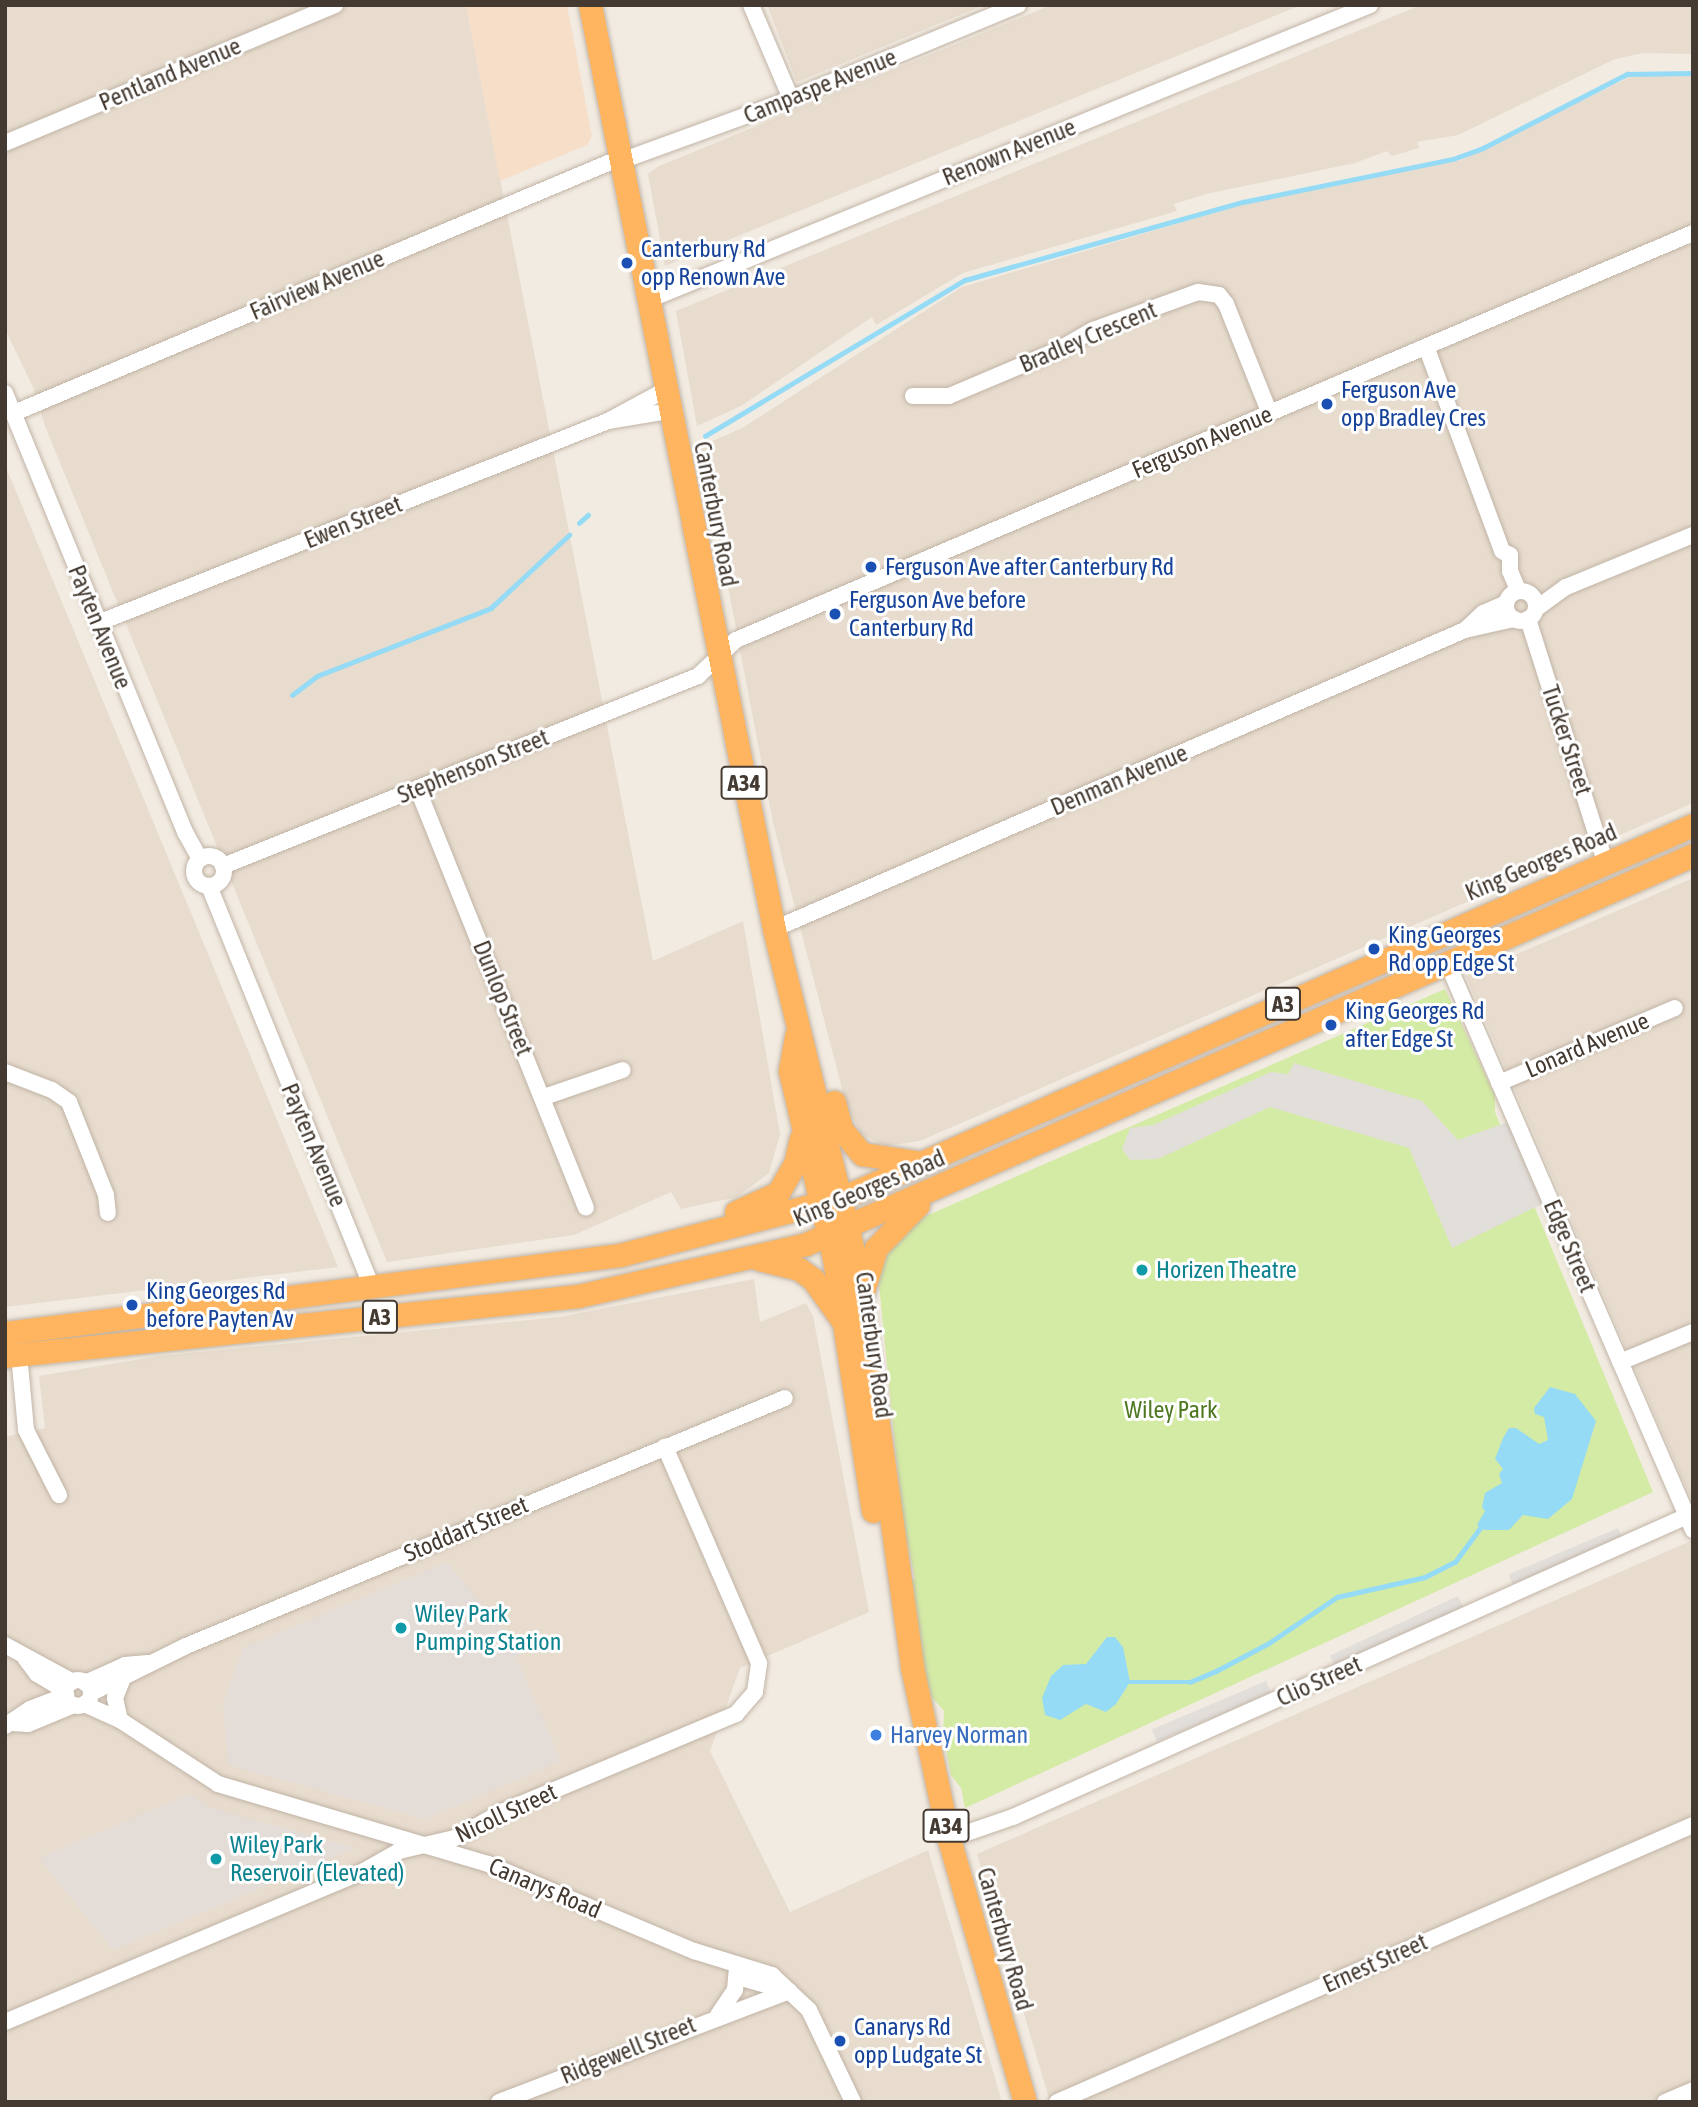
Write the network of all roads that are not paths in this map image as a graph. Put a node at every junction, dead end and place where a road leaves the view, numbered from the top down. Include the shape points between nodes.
1 (335, 5) edge
2 (590, 5) edge
3 (751, 5) edge
4 (1018, 5) edge
5 (1370, 5) edge
6 (790, 99) junction
7 (5, 143) edge
8 (620, 160) junction
9 (1693, 233) edge
10 (648, 300) junction
11 (1427, 349) junction
12 (5, 393) edge
13 (913, 396) dead end
14 (667, 400) junction
15 (14, 413) junction
16 (1270, 414) junction
17 (1693, 535) edge
18 (1526, 606) junction
19 (98, 623) junction
20 (1465, 630) junction
21 (719, 660) junction
22 (418, 790) junction
23 (1693, 825) edge
24 (1693, 855) edge
25 (200, 859) junction
26 (1605, 862) junction
27 (223, 866) junction
28 (209, 886) junction
29 (774, 929) junction
30 (1447, 962) junction
31 (1675, 1008) dead end
32 (797, 1031) junction
33 (622, 1070) dead end
34 (5, 1071) edge
35 (1499, 1083) junction
36 (544, 1097) junction
37 (803, 1131) junction
38 (923, 1162) junction
39 (933, 1191) junction
40 (841, 1198) junction
41 (819, 1204) junction
42 (586, 1208) dead end
43 (108, 1213) dead end
44 (839, 1232) junction
45 (674, 1242) junction
46 (752, 1258) junction
47 (372, 1287) junction
48 (862, 1298) junction
49 (846, 1324) junction
50 (1693, 1332) edge
51 (5, 1333) edge
52 (12, 1355) edge
53 (1620, 1363) junction
54 (785, 1398) dead end
55 (665, 1447) junction
56 (59, 1495) dead end
57 (1690, 1523) edge
58 (5, 1645) edge
59 (25, 1657) junction
60 (148, 1663) junction
61 (912, 1667) junction
62 (44, 1679) junction
63 (122, 1681) junction
64 (78, 1694) junction
65 (30, 1709) junction
66 (120, 1720) junction
67 (8, 1724) edge
68 (1693, 1825) edge
69 (949, 1839) junction
70 (430, 1845) junction
71 (737, 1967) junction
72 (790, 1991) junction
73 (718, 2014) junction
74 (5, 2022) edge
75 (1693, 2090) edge
76 (499, 2102) edge
77 (853, 2102) edge
78 (1025, 2102) edge
79 (1056, 2102) edge
80 (1665, 2102) edge

1 - 7 street, Pentland Avenue
2 - 8 highway, Canterbury Road / A34
3 - 6 street
4 - 6 street, Campaspe Avenue
5 - 10 street, Renown Avenue
6 - 8 street, Campaspe Avenue
8 - 10 highway, Canterbury Road / A34
8 - 15 street, Fairview Avenue
9 - 11 street, Ferguson Avenue
10 - 14 highway, Canterbury Road / A34
11 - 16 street, Ferguson Avenue
11 - 18 street, Tucker Street
12 - 15 street, Payten Avenue
13 - 16 street, Bradley Crescent via 949,396 1093,330 1198,292 1219,295 1226,304
14 - 19 street, Ewen Street via 621,410 608,421
14 - 21 highway, Canterbury Road / A34
15 - 19 street, Payten Avenue
16 - 21 street, Ferguson Avenue via 736,640
17 - 18 street, Denman Avenue
18 - 20 street, Denman Avenue
18 - 20 street, Denman Avenue via 1506,603 1483,613
18 - 26 street, Tucker Street
19 - 25 street, Payten Avenue
20 - 29 street, Denman Avenue
21 - 22 street, Stephenson Street via 698,676
21 - 29 highway, Canterbury Road / A34
22 - 27 street, Stephenson Street
22 - 36 street, Dunlop Street
23 - 26 highway, King Georges Road / A3
24 - 30 highway, King Georges Road / A3
25 - 27 street via 211,856
25 - 28 street via 196,878
26 - 38 highway, King Georges Road / A3
27 - 28 street via 222,880
28 - 47 street, Payten Avenue
29 - 32 highway, Canterbury Road / A34
30 - 35 street, Edge Street
30 - 39 highway, King Georges Road / A3
31 - 35 street, Lonard Avenue
32 - 37 highway, Canterbury Road / A34 via 790,1071
32 - 38 highway via 833,1099 847,1139 862,1154 888,1161
32 - 40 highway, Canterbury Road / A34
33 - 36 street
34 - 43 street via 69,1102 106,1195
35 - 53 street, Edge Street
36 - 42 street, Dunlop Street
37 - 41 highway, Canterbury Road / A34
37 - 45 highway via 795,1164 778,1193
38 - 40 highway, King Georges Road / A3
39 - 44 highway, King Georges Road / A3
39 - 48 highway via 876,1248
40 - 41 highway, King Georges Road / A3
40 - 44 highway, Canterbury Road / A34
41 - 44 highway, Canterbury Road / A34
41 - 45 highway, King Georges Road / A3
44 - 46 highway, King Georges Road / A3
44 - 48 highway, Canterbury Road / A34
44 - 49 highway, Canterbury Road / A34
45 - 47 highway, King Georges Road / A3 via 539,1268
46 - 49 highway via 799,1269 813,1279
46 - 52 highway, King Georges Road / A3 via 578,1296
47 - 51 highway, King Georges Road / A3
48 - 61 highway, Canterbury Road / A34 via 885,1500
49 - 61 highway, Canterbury Road / A34 via 883,1572
50 - 53 street
52 - 56 street via 26,1430
53 - 57 street, Edge Street
54 - 55 street, Stoddart Street
55 - 60 street, Stoddart Street
55 - 70 street, Nicoll Street via 759,1663 755,1692 736,1714
57 - 69 street, Clio Street via 1013,1817
58 - 59 street, Canarys Road
59 - 62 street, Canarys Road
59 - 64 street, Canarys Road
60 - 63 street, Stoddart Street
60 - 64 street, Stoddart Street via 125,1665
61 - 69 highway, Canterbury Road / A34
62 - 64 street, Canarys Road
62 - 65 street, Stoddart Street
63 - 64 street, Stoddart Street
63 - 66 street via 115,1698
64 - 65 street, Stoddart Street
64 - 66 street, Canarys Road via 110,1706
64 - 67 street, Stoddart Street via 28,1724
65 - 67 street, Stoddart Street
66 - 70 street, Canarys Road via 218,1784
68 - 79 street, Ernest Street
69 - 78 highway, Canterbury Road / A34
70 - 71 street, Canarys Road via 488,1864
70 - 74 street, Nicoll Street via 398,1851 364,1871
71 - 72 street, Canarys Road via 745,1979
71 - 73 street, Ridgewell Street via 735,1990
72 - 73 street, Ridgewell Street via 736,2013
72 - 77 street via 809,2010
73 - 76 street, Ridgewell Street
75 - 80 street

